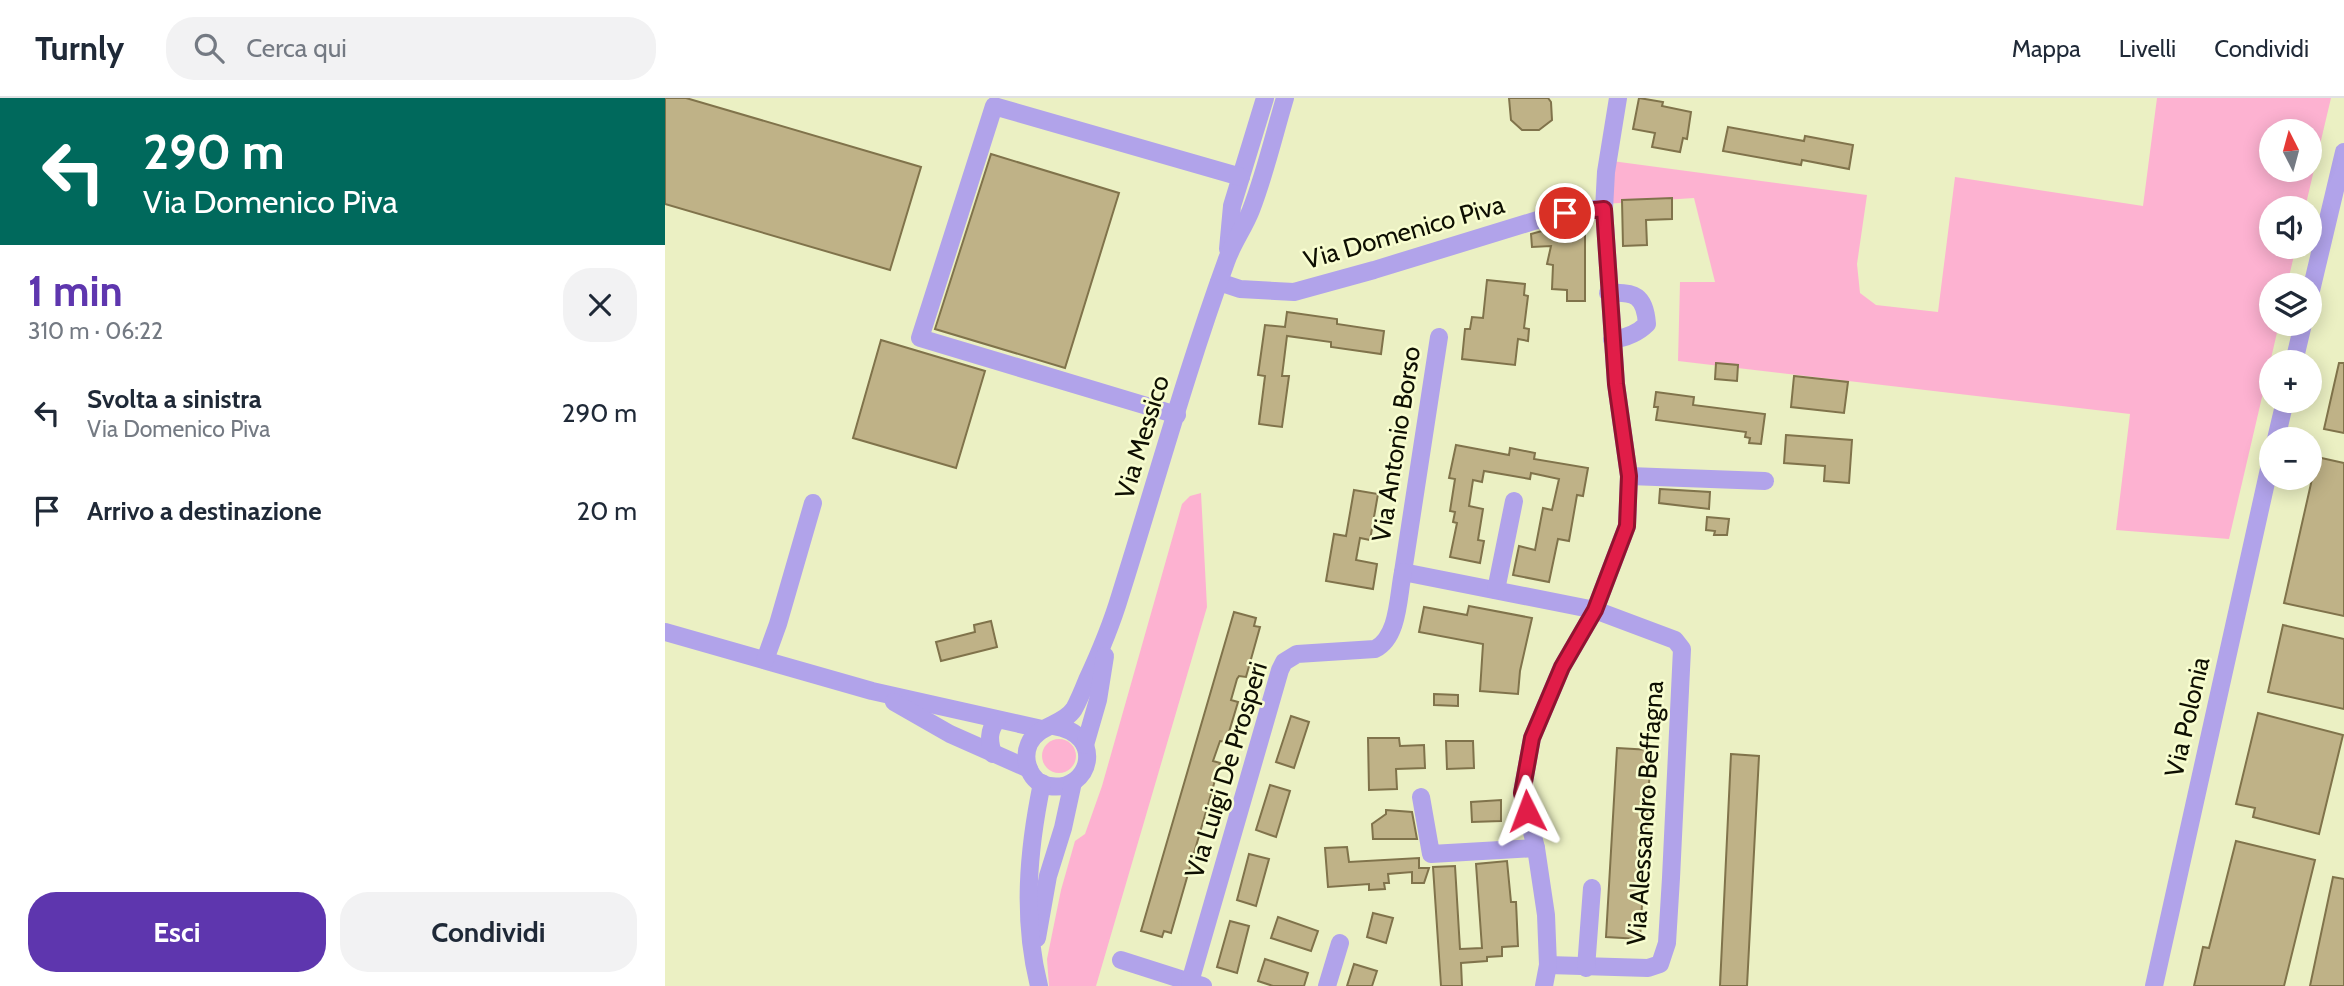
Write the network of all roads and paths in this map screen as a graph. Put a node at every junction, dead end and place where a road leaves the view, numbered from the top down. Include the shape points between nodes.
1 (1265, 98) edge
2 (1285, 98) edge
3 (1618, 98) edge
4 (2344, 152) edge
5 (1241, 177) junction
6 (1604, 209) junction
7 (1227, 259) junction
8 (2315, 273) edge
9 (1219, 282) junction
10 (1608, 293) junction
11 (1439, 337) dead end
12 (1612, 340) junction
13 (1177, 415) junction
14 (1629, 476) junction
15 (1765, 481) dead end
16 (2264, 490) edge
17 (1514, 501) dead end
18 (813, 503) dead end
19 (1402, 572) junction
20 (1496, 590) junction
21 (1595, 610) junction
22 (1109, 631) junction
23 (665, 632) edge
24 (765, 660) junction
25 (872, 691) junction
26 (997, 720) junction
27 (1048, 728) junction
28 (1085, 745) junction
29 (993, 754) junction
30 (1028, 769) junction
31 (1073, 782) junction
32 (1042, 783) junction
33 (1421, 797) dead end
34 (1536, 848) junction
35 (1592, 888) dead end
36 (1341, 943) dead end
37 (1121, 960) dead end
38 (1033, 962) junction
39 (1548, 965) junction
40 (1586, 968) junction
41 (1197, 984) edge
42 (1039, 986) edge
43 (1327, 986) edge
44 (1544, 986) edge
45 (2154, 986) edge

1 - 5 street, Via Messico
2 - 7 street, Via Messico via 1251,210
3 - 6 street
4 - 8 street
5 - 7 street, Via Messico via 1231,206
5 - 13 street via 994,106 920,338
6 - 9 street, Via Domenico Piva via 1547,217 1294,292 1240,289
6 - 10 street
7 - 9 street, Via Messico
9 - 13 street, Via Messico
10 - 12 street
10 - 12 street via 1632,295 1642,300 1646,311 1647,324 1641,330
11 - 19 street, Via Antonio Borso
12 - 14 street
13 - 22 street, Via Messico
14 - 15 street
14 - 21 street via 1627,526
16 - 45 street, Via Polonia
17 - 20 street
18 - 24 street
19 - 20 street, Via Antonio Borso
19 - 41 street, Via Luigi De Prosperi via 1392,629 1383,644 1375,649 1297,654 1280,670
20 - 21 street, Via Antonio Borso
21 - 34 street via 1562,667 1532,738 1522,793
21 - 40 street, Via Alessandro Beffagna via 1675,640 1682,655 1667,943 1660,964 1648,968
22 - 27 street, Via Messico via 1073,711
22 - 28 street, Via Messico
23 - 24 street
24 - 25 street
25 - 26 street
25 - 29 street
26 - 27 street
26 - 29 street via 989,742
27 - 28 street via 1068,728
27 - 30 street, Via Messico via 1028,746
28 - 31 street, Via Messico via 1086,764
29 - 30 street
30 - 32 street
31 - 32 street via 1062,786
31 - 38 street, Via Messico via 1048,876
32 - 38 street, Via Messico via 1028,876
33 - 34 street via 1431,855
34 - 39 street
35 - 40 street
36 - 43 street
37 - 41 street, Via Luigi De Prosperi
38 - 42 street, Via Messico
39 - 40 street, Via Alessandro Beffagna
39 - 44 street

